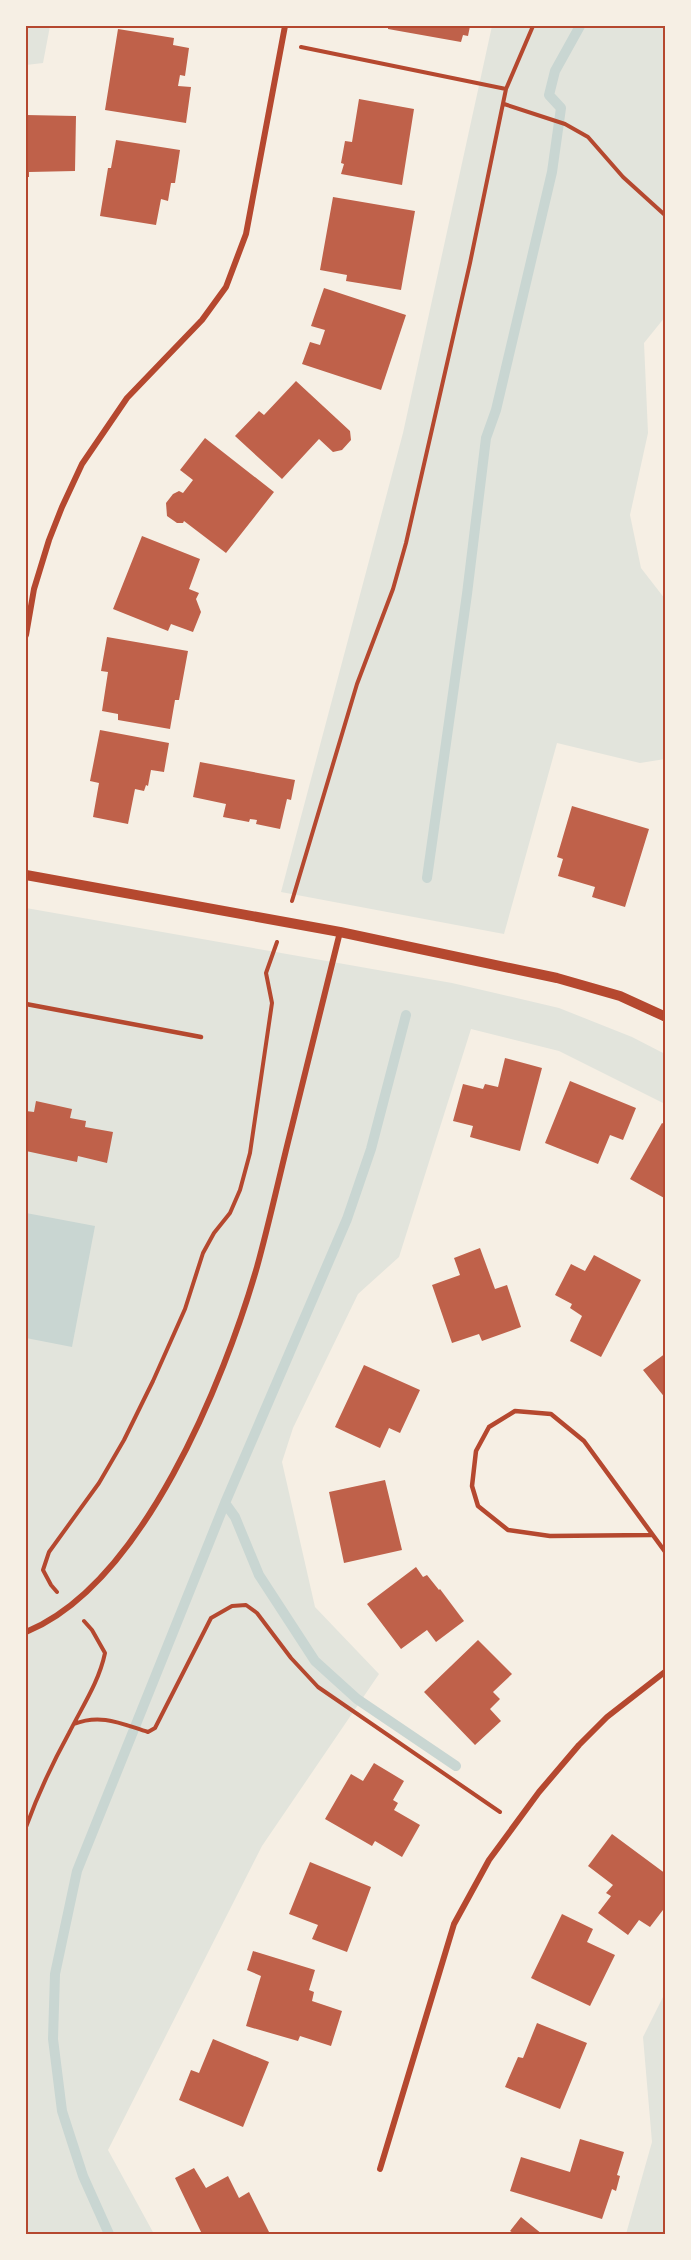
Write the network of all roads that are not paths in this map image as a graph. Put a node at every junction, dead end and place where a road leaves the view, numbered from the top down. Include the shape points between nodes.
1 (285, 26) edge
2 (26, 634) edge
3 (26, 874) edge
4 (340, 932) junction
5 (26, 1004) edge
6 (666, 1017) edge
7 (201, 1037) dead end
8 (651, 1535) junction
9 (666, 1553) edge
10 (26, 1632) edge
11 (666, 1671) edge
12 (380, 2169) dead end

1 - 2 street via 246,234 237,262 226,287 202,320 127,398 82,464 49,540
3 - 4 street
4 - 6 street via 557,978 620,996
4 - 10 street via 257,1266 233,1339 198,1424 131,1542 70,1606
5 - 7 lane
8 - 8 lane via 550,1536 508,1530 478,1506 472,1486 476,1451 489,1427 515,1411 551,1414 584,1441
8 - 9 lane
11 - 12 street via 607,1717 552,1776 489,1860 454,1924

